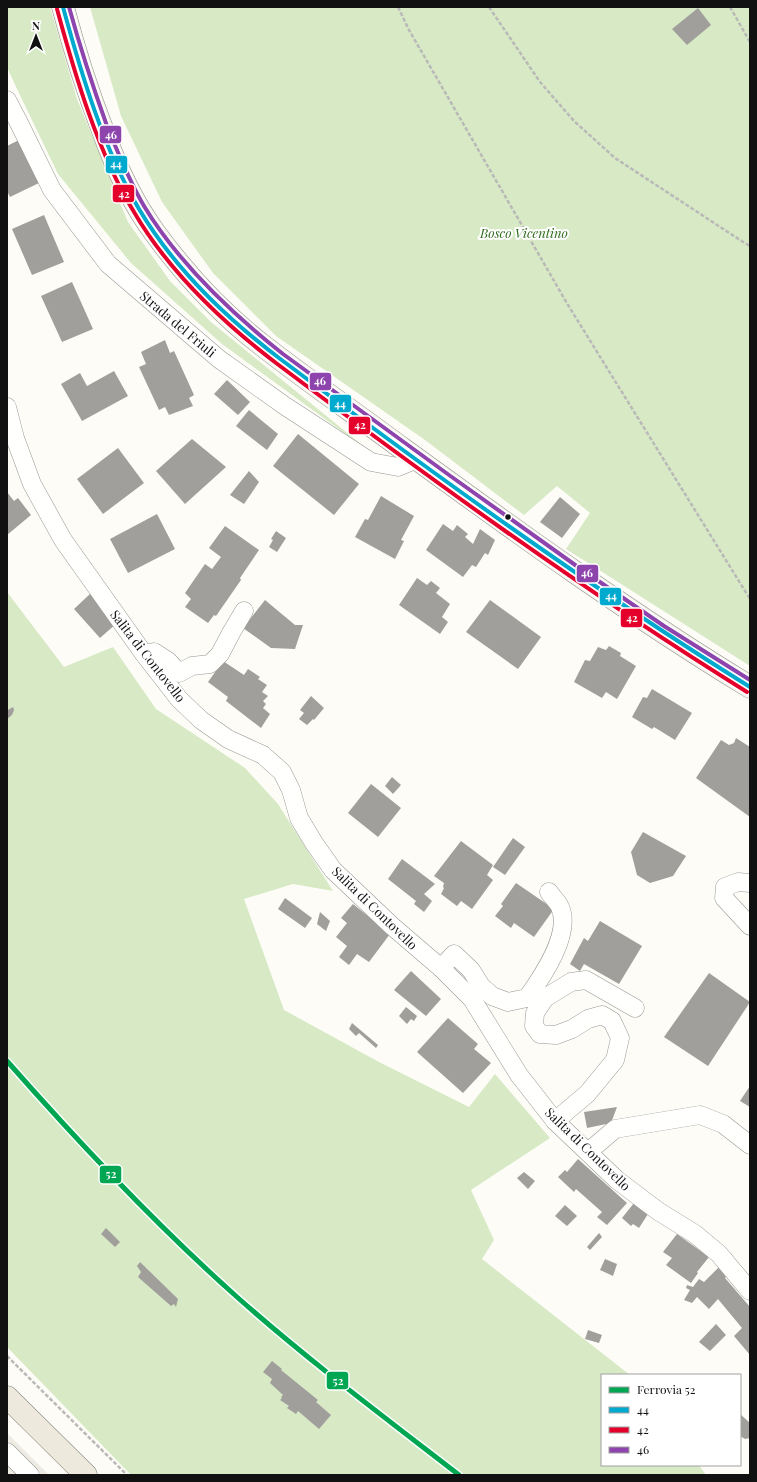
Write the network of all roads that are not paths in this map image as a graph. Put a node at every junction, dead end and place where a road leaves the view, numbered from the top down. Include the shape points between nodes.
1 (63, 7) edge
2 (7, 100) edge
3 (7, 408) edge
4 (416, 459) junction
5 (244, 611) dead end
6 (144, 654) junction
7 (750, 687) edge
8 (750, 883) edge
9 (549, 892) dead end
10 (750, 926) edge
11 (441, 968) junction
12 (635, 1008) dead end
13 (555, 1121) junction
14 (750, 1145) edge
15 (588, 1152) junction
16 (750, 1291) edge
17 (7, 1397) edge
18 (17, 1456) edge
19 (30, 1475) edge
20 (86, 1475) edge

1 - 4 main road via 90,99 116,166 154,233 216,305 260,344
2 - 4 street, Strada del Friuli via 52,190 108,264 219,360 371,462 398,467
3 - 6 street, Salita di Contovello via 32,484 63,540
4 - 7 main road via 634,613
5 - 6 street via 220,654 210,664 192,666 179,673 168,661 154,652
6 - 11 street, Salita di Contovello via 179,698 201,720 228,739 263,755 282,772 299,818 333,870
8 - 10 street via 738,882 725,887 724,898
9 - 11 street via 560,908 563,925 558,946 545,972 527,998 508,1002 492,996 454,954
11 - 13 street, Salita di Contovello via 472,999 519,1075
12 - 13 street via 586,980 571,982 545,998 534,1013 534,1026 540,1034 556,1035 602,1015 612,1021 620,1038 615,1060 586,1094
13 - 15 street, Salita di Contovello
14 - 15 street via 723,1124 700,1115 615,1129
15 - 16 street, Salita di Contovello via 617,1180 658,1211 695,1234 719,1254
17 - 20 main road
18 - 19 street

